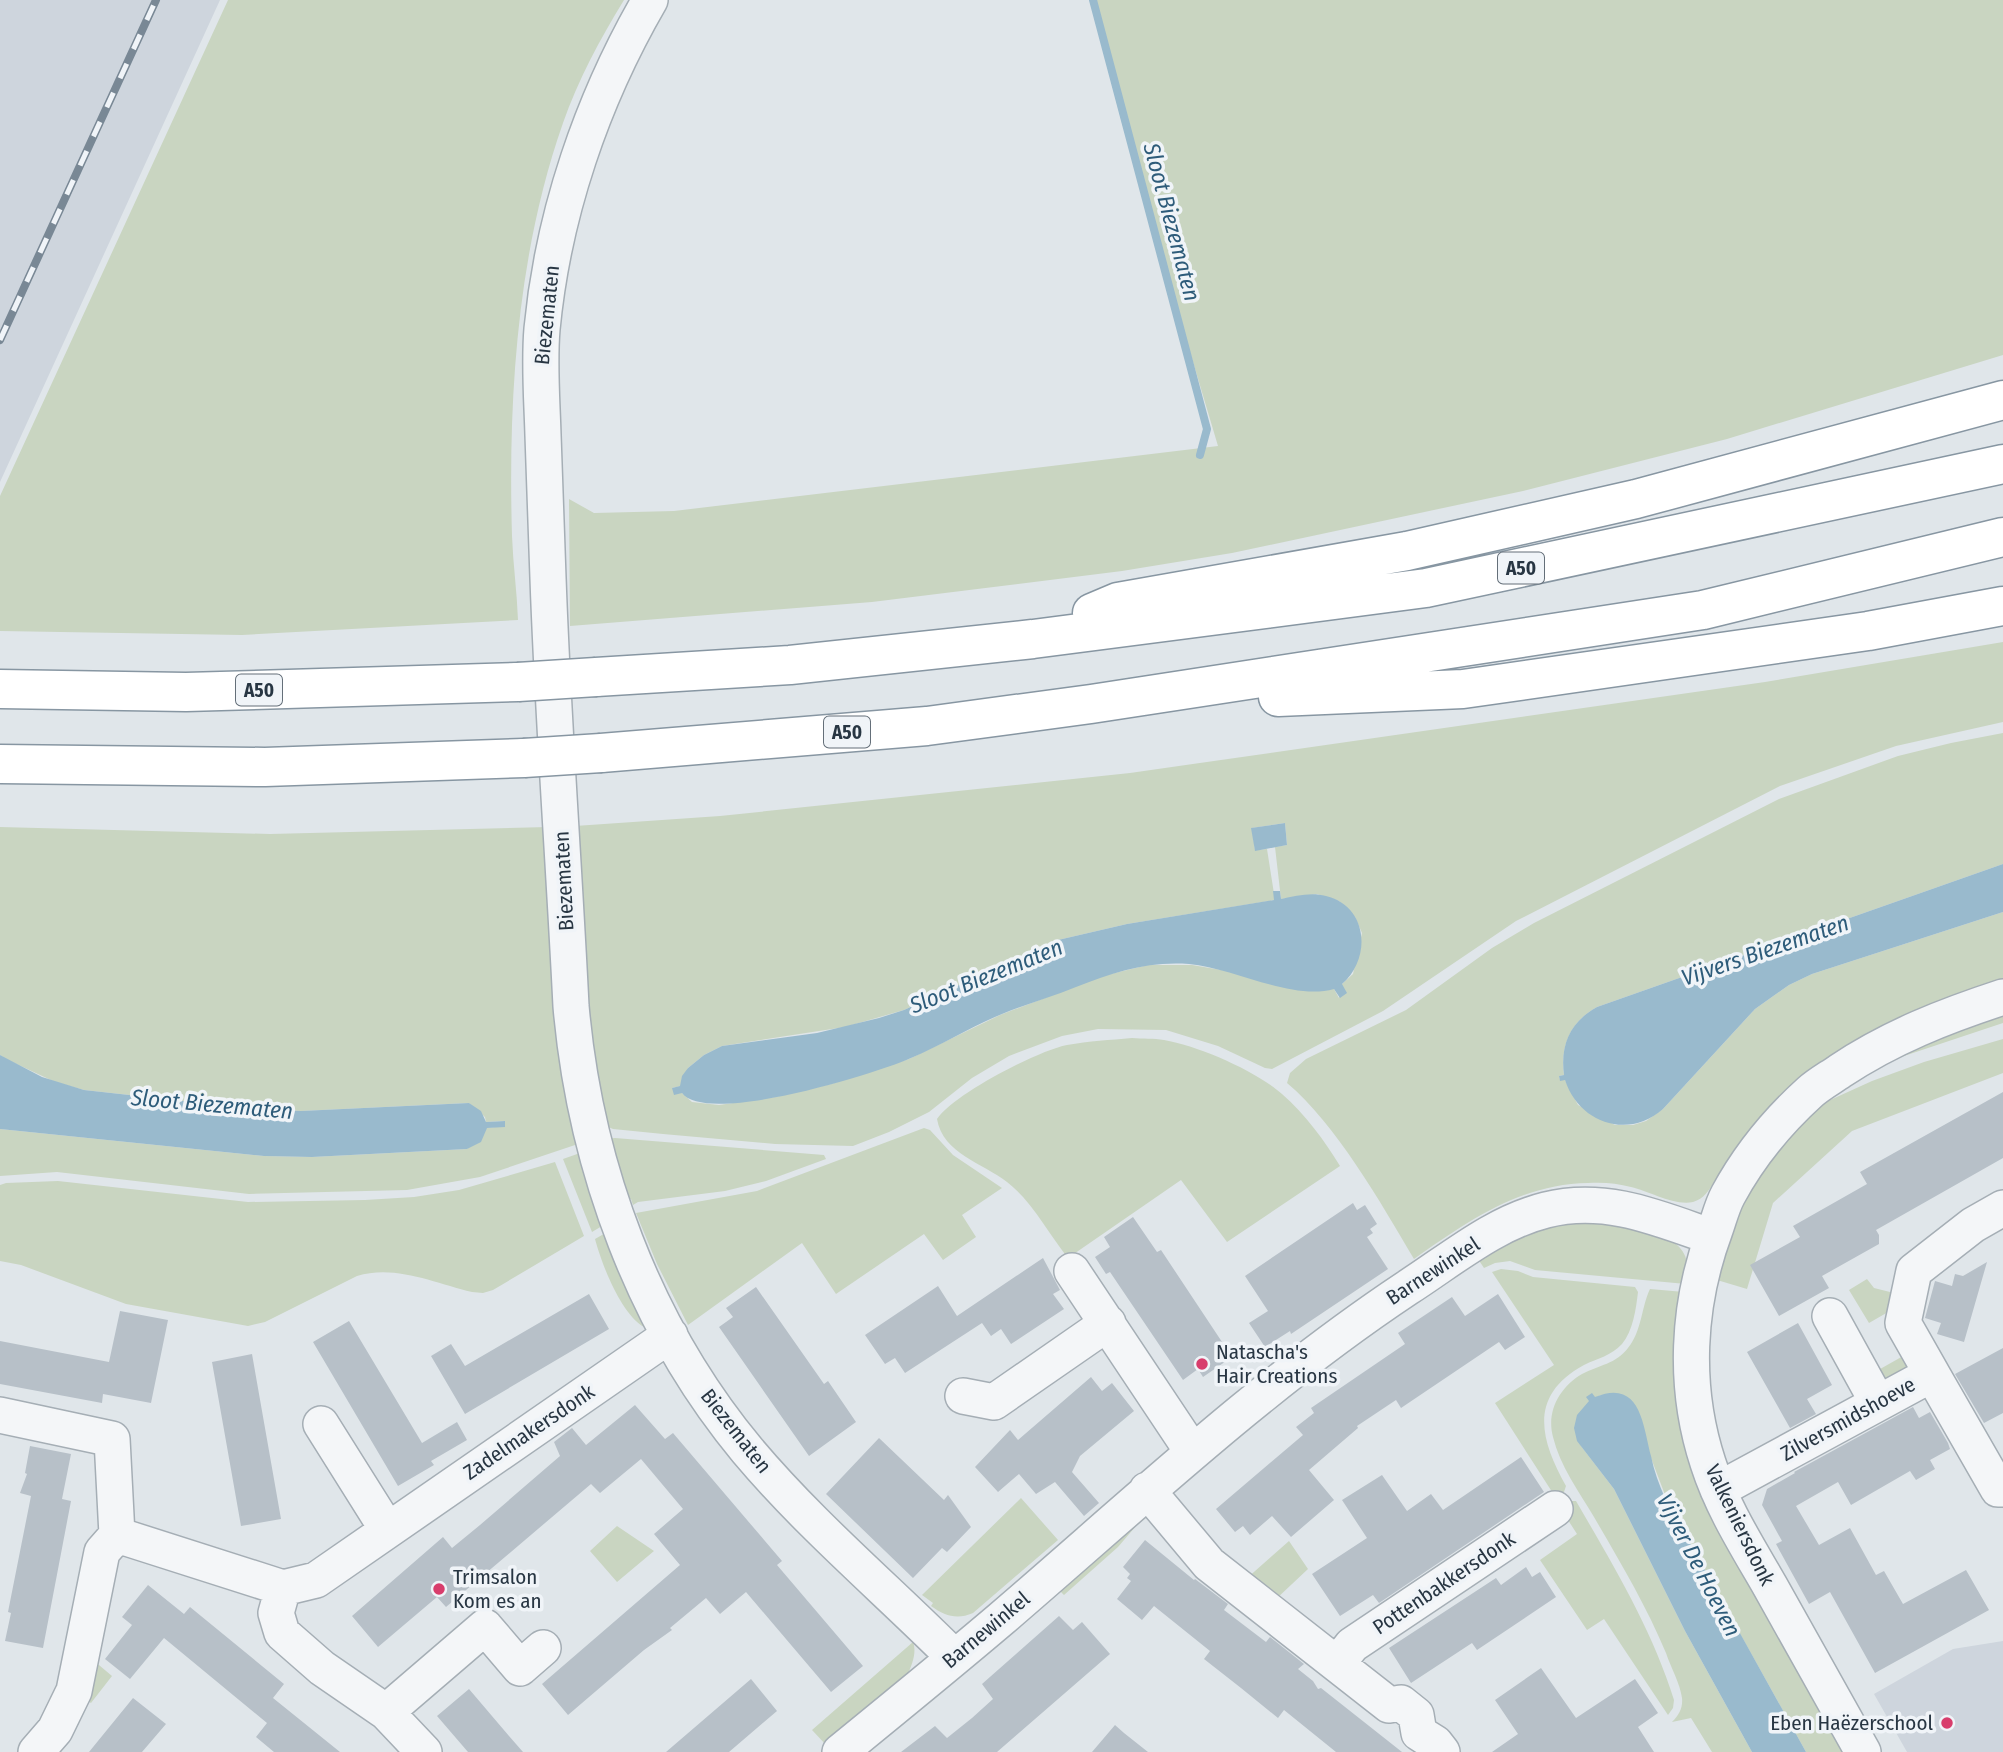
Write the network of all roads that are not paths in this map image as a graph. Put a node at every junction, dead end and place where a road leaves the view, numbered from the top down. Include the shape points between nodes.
1 (650, 0) edge
2 (2003, 400) edge
3 (2003, 464) edge
4 (2003, 537) edge
5 (2003, 606) edge
6 (1033, 639) junction
7 (0, 689) edge
8 (1091, 704) junction
9 (0, 764) edge
10 (2003, 996) edge
11 (2003, 1209) edge
12 (1712, 1237) junction
13 (1072, 1271) dead end
14 (1830, 1316) dead end
15 (1108, 1322) junction
16 (670, 1335) junction
17 (1931, 1374) junction
18 (963, 1396) dead end
19 (1878, 1403) junction
20 (0, 1415) edge
21 (321, 1424) dead end
22 (1192, 1451) junction
23 (2003, 1489) edge
24 (1147, 1490) junction
25 (1718, 1490) junction
26 (1555, 1509) dead end
27 (387, 1529) junction
28 (117, 1535) junction
29 (283, 1588) junction
30 (543, 1648) dead end
31 (954, 1657) junction
32 (1338, 1663) junction
33 (386, 1712) junction
34 (36, 1752) edge
35 (424, 1752) edge
36 (840, 1752) edge
37 (1442, 1752) edge
38 (1863, 1752) edge

1 - 16 street, Biezematen via 612,69 575,170 554,252 542,330 541,381 549,607 578,1070 610,1197
2 - 6 highway, A50 via 1622,502 1407,551 1118,602
3 - 6 highway, A50 via 1426,588
4 - 8 highway, A50 via 1703,610
5 - 8 highway, A50 via 1868,631 1463,689
6 - 7 highway, A50, bridge via 790,665 519,682 186,692
8 - 9 highway, A50, bridge via 928,726 524,758 265,767
10 - 12 street, Valkeniersdonk via 1897,1037 1811,1091 1757,1151 1728,1196
11 - 17 street, Zilversmidshoeve via 1973,1225 1914,1271 1903,1323
12 - 22 street, Barnewinkel via 1613,1206 1570,1205 1524,1217 1380,1307
12 - 25 street, Valkeniersdonk via 1695,1300 1691,1355 1700,1437
13 - 15 street
14 - 19 street
15 - 18 street via 995,1402
15 - 22 street
16 - 27 street, Zadelmakersdonk
16 - 31 street, Biezematen via 722,1417 765,1471
17 - 19 street, Zilversmidshoeve
17 - 23 street via 1998,1489
19 - 25 street, Zilversmidshoeve
20 - 28 street via 112,1439
21 - 27 street
22 - 24 street, Barnewinkel
24 - 31 street, Barnewinkel
24 - 32 street via 1209,1564
25 - 38 street, Valkeniersdonk
26 - 32 street, Pottenbakkersdonk via 1352,1646
27 - 29 street, Zadelmakersdonk via 316,1580
28 - 29 street
28 - 34 street via 102,1552 74,1691 55,1730
29 - 33 street via 276,1613 282,1633 321,1668
30 - 33 street via 520,1668 485,1628
31 - 36 street, Barnewinkel
32 - 37 street via 1389,1705 1401,1703 1416,1715 1419,1733
33 - 35 street

